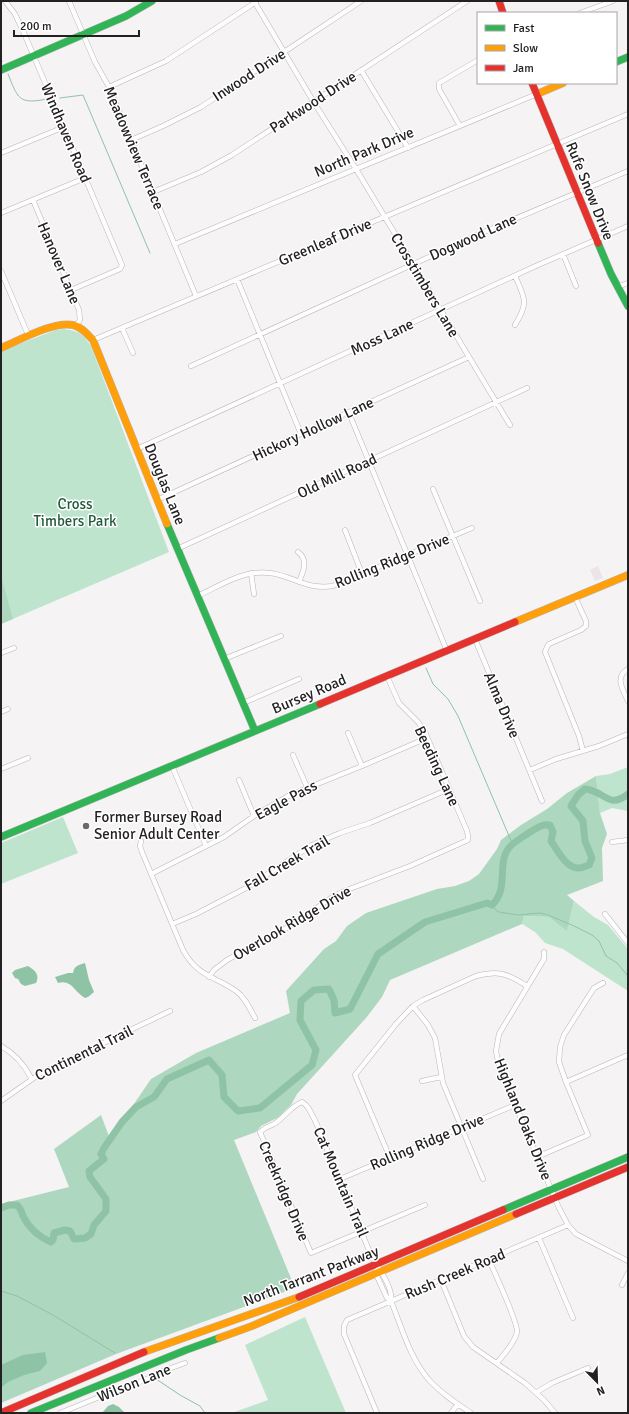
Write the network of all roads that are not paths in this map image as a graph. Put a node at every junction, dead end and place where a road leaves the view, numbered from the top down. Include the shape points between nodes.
1 (5, 1) edge
2 (69, 1) edge
3 (152, 1) edge
4 (362, 1) edge
5 (467, 1) edge
6 (498, 1) edge
7 (613, 1) edge
8 (256, 2) edge
9 (503, 12) edge
10 (583, 12) edge
11 (84, 34) junction
12 (284, 52) junction
13 (34, 56) junction
14 (628, 57) edge
15 (477, 61) edge
16 (617, 62) edge
17 (1, 70) edge
18 (361, 70) junction
19 (532, 84) edge
20 (562, 84) edge
21 (109, 87) junction
22 (537, 94) junction
23 (313, 101) junction
24 (628, 114) edge
25 (460, 126) junction
26 (64, 127) junction
27 (131, 140) junction
28 (558, 145) junction
29 (408, 148) junction
30 (1, 153) edge
31 (356, 169) junction
32 (628, 171) edge
33 (85, 178) junction
34 (153, 192) junction
35 (577, 193) junction
36 (33, 200) junction
37 (1, 213) edge
38 (384, 217) junction
39 (628, 226) edge
40 (596, 240) junction
41 (176, 244) junction
42 (563, 254) junction
43 (413, 264) junction
44 (1, 271) edge
45 (514, 276) junction
46 (237, 279) junction
47 (628, 283) edge
48 (576, 286) dead end
49 (617, 287) junction
50 (71, 290) junction
51 (196, 296) junction
52 (628, 306) edge
53 (440, 310) junction
54 (515, 325) dead end
55 (76, 326) junction
56 (122, 328) junction
57 (260, 334) junction
58 (29, 336) junction
59 (93, 340) junction
60 (1, 348) edge
61 (133, 353) dead end
62 (469, 357) junction
63 (190, 366) dead end
64 (281, 383) junction
65 (527, 388) dead end
66 (496, 402) junction
67 (348, 413) junction
68 (510, 425) dead end
69 (302, 434) junction
70 (136, 450) junction
71 (369, 462) junction
72 (433, 489) dead end
73 (158, 500) junction
74 (472, 528) dead end
75 (345, 530) dead end
76 (452, 536) junction
77 (177, 549) junction
78 (298, 552) dead end
79 (408, 555) junction
80 (251, 573) junction
81 (362, 574) junction
82 (628, 575) edge
83 (299, 582) junction
84 (254, 594) dead end
85 (197, 596) junction
86 (575, 597) junction
87 (480, 601) dead end
88 (282, 636) dead end
89 (475, 640) junction
90 (14, 648) dead end
91 (447, 651) junction
92 (1, 653) edge
93 (224, 659) junction
94 (628, 669) edge
95 (387, 676) junction
96 (299, 680) dead end
97 (628, 701) edge
98 (243, 703) junction
99 (8, 709) dead end
100 (1, 712) edge
101 (255, 731) junction
102 (348, 734) dead end
103 (628, 734) edge
104 (427, 738) junction
105 (583, 751) junction
106 (293, 755) dead end
107 (28, 758) dead end
108 (172, 766) junction
109 (362, 766) junction
110 (1, 769) edge
111 (530, 770) junction
112 (239, 780) dead end
113 (307, 787) junction
114 (449, 789) junction
115 (542, 801) dead end
116 (254, 816) junction
117 (1, 837) edge
118 (468, 840) joint
119 (628, 840) edge
120 (141, 841) dead end
121 (612, 842) dead end
122 (206, 846) junction
123 (151, 874) junction
124 (605, 914) dead end
125 (172, 924) junction
126 (628, 944) edge
127 (544, 952) dead end
128 (209, 977) junction
129 (603, 983) dead end
130 (527, 986) junction
131 (413, 1006) junction
132 (170, 1011) dead end
133 (255, 1018) dead end
134 (1, 1046) edge
135 (628, 1055) edge
136 (441, 1077) junction
137 (31, 1078) junction
138 (422, 1081) dead end
139 (566, 1082) junction
140 (1, 1101) edge
141 (302, 1102) joint
142 (515, 1105) junction
143 (461, 1127) junction
144 (537, 1157) junction
145 (390, 1158) junction
146 (628, 1158) edge
147 (628, 1167) edge
148 (340, 1179) junction
149 (483, 1179) dead end
150 (551, 1190) junction
151 (555, 1198) junction
152 (425, 1205) dead end
153 (568, 1225) junction
154 (362, 1232) junction
155 (538, 1238) junction
156 (489, 1260) junction
157 (628, 1261) edge
158 (376, 1265) junction
159 (379, 1272) junction
160 (628, 1272) edge
161 (441, 1280) junction
162 (622, 1285) dead end
163 (391, 1301) junction
164 (572, 1318) dead end
165 (185, 1363) dead end
166 (497, 1363) junction
167 (588, 1368) dead end
168 (537, 1392) junction
169 (458, 1404) junction
170 (1, 1413) edge
171 (31, 1413) edge
172 (60, 1413) edge
173 (377, 1413) edge
174 (451, 1413) edge
175 (471, 1413) edge
176 (555, 1413) edge

1 - 13 street, Windhaven Road via 15,14
2 - 11 street, Meadowview Terrace
3 - 11 main road via 126,16
4 - 12 street, Inwood Drive
5 - 18 street, Parkwood Drive
6 - 9 main road
7 - 10 street
8 - 12 street, Crosstimbers Lane
8 - 21 street via 166,61
11 - 13 main road
11 - 21 street, Meadowview Terrace
12 - 23 street, Crosstimbers Lane
12 - 27 street, Inwood Drive via 201,107
13 - 17 main road
13 - 26 street, Windhaven Road
14 - 16 main road
15 - 25 street via 439,83 439,89
18 - 23 street, Parkwood Drive
18 - 29 street
19 - 22 main road, Rufe Snow Drive
20 - 22 main road, North Park Drive
21 - 27 street, Meadowview Terrace
22 - 25 street, North Park Drive
22 - 28 main road, Rufe Snow Drive
23 - 31 street, Crosstimbers Lane
23 - 34 street, Parkwood Drive via 201,172
24 - 28 street, Greenleaf Drive
25 - 29 street, North Park Drive
26 - 30 street
26 - 33 street, Windhaven Road
27 - 34 street, Meadowview Terrace
28 - 35 main road, Rufe Snow Drive
28 - 38 street, Greenleaf Drive
29 - 31 street, North Park Drive
31 - 38 street, Crosstimbers Lane
31 - 41 street, North Park Drive
32 - 35 street, Dogwood Lane
33 - 36 street
33 - 50 street, Windhaven Road via 122,265 121,268
34 - 41 street, Meadowview Terrace
35 - 40 main road, Rufe Snow Drive
35 - 43 street, Dogwood Lane
36 - 37 street
36 - 50 street, Hanover Lane
38 - 43 street, Crosstimbers Lane
38 - 46 street, Greenleaf Drive
39 - 40 street, Moss Lane
40 - 42 street, Moss Lane
40 - 49 main road, Rufe Snow Drive
41 - 51 street, Meadowview Terrace
42 - 45 street, Moss Lane
42 - 48 street
43 - 53 street, Crosstimbers Lane
43 - 57 street, Dogwood Lane
44 - 58 street
45 - 53 street, Moss Lane
45 - 54 street via 524,300 523,311
46 - 51 street, Greenleaf Drive
46 - 57 street
47 - 49 street
49 - 52 main road, Rufe Snow Drive
50 - 55 street, Hanover Lane via 80,314
51 - 56 street, Greenleaf Drive
53 - 62 street, Crosstimbers Lane
53 - 64 street, Moss Lane
55 - 58 main road via 59,325
55 - 59 main road, Douglas Lane
56 - 59 street, Greenleaf Drive
56 - 61 street
57 - 63 street, Dogwood Lane
57 - 64 street
58 - 60 main road
59 - 70 main road, Douglas Lane
62 - 66 street, Crosstimbers Lane
62 - 67 street, Hickory Hollow Lane
64 - 69 street
64 - 70 street, Moss Lane
65 - 66 street, Old Mill Road
66 - 68 street, Crosstimbers Lane
66 - 71 street, Old Mill Road
67 - 69 street, Hickory Hollow Lane
67 - 71 street
69 - 73 street, Hickory Hollow Lane
70 - 73 main road, Douglas Lane
71 - 77 street, Old Mill Road
71 - 79 street
72 - 76 street
73 - 77 main road, Douglas Lane
74 - 76 street, Rolling Ridge Drive
75 - 81 street
76 - 79 street, Rolling Ridge Drive
76 - 87 street
77 - 85 main road, Douglas Lane
78 - 83 street via 305,563
79 - 81 street, Rolling Ridge Drive
79 - 91 street
80 - 83 street, Rolling Ridge Drive via 268,572
80 - 84 street
80 - 85 street, Rolling Ridge Drive
81 - 83 street, Rolling Ridge Drive via 332,586 311,586
82 - 86 main road, Bursey Road
85 - 93 main road, Douglas Lane
86 - 89 main road, Bursey Road
86 - 105 street via 586,626 549,644 545,649
88 - 93 street
89 - 91 main road, Bursey Road
89 - 111 street, Alma Drive
90 - 92 street
91 - 95 main road, Bursey Road
93 - 98 main road, Douglas Lane
94 - 97 street via 620,676
95 - 101 main road, Bursey Road
95 - 104 street, Beeding Lane via 399,703 418,722
96 - 98 street
98 - 101 main road, Douglas Lane
99 - 100 street
101 - 108 main road, Bursey Road
102 - 109 street
103 - 105 street
104 - 109 street, Eagle Pass
104 - 114 street, Beeding Lane
105 - 111 street
106 - 113 street
107 - 110 street
108 - 117 main road, Bursey Road
108 - 122 street
109 - 113 street, Eagle Pass
111 - 115 street, Alma Drive
112 - 116 street
113 - 116 street, Eagle Pass
114 - 118 street, Beeding Lane via 467,831
114 - 125 street, Fall Creek Trail via 312,845 248,886
116 - 122 street, Eagle Pass
118 - 128 street, Overlook Ridge Drive via 334,896 292,925 227,960
119 - 121 street
120 - 123 street via 140,846
122 - 123 street, Eagle Pass
123 - 125 street
124 - 126 street
125 - 128 street via 187,958
127 - 130 street, Highland Oaks Drive via 544,959
128 - 133 street via 242,996
129 - 139 street via 594,988 561,1042 559,1062
130 - 131 street via 504,974 484,974
130 - 142 street, Highland Oaks Drive via 503,1025 496,1045 499,1066
131 - 136 street via 435,1038
131 - 145 street via 355,1075
132 - 137 street, Continental Trail
134 - 137 street via 23,1064
135 - 139 street
136 - 138 street
136 - 143 street
137 - 140 street, Continental Trail
139 - 144 street via 588,1135
141 - 148 street, Cat Mountain Trail via 310,1110
141 - 154 street, Creekridge Drive via 279,1121 260,1132 311,1253
142 - 143 street, Rolling Ridge Drive
142 - 144 street, Highland Oaks Drive
143 - 145 street, Rolling Ridge Drive
143 - 149 street
144 - 150 street, Highland Oaks Drive
145 - 148 street, Rolling Ridge Drive
146 - 150 main road, North Tarrant Parkway
147 - 151 main road, North Tarrant Parkway
148 - 154 street, Cat Mountain Trail
150 - 151 street, Highland Oaks Drive
150 - 158 main road, North Tarrant Parkway
151 - 153 street, Highland Oaks Drive
151 - 159 main road, North Tarrant Parkway
152 - 154 street
153 - 155 street, Rush Creek Road
153 - 157 street, Highland Oaks Drive via 576,1234
154 - 158 street, Cat Mountain Trail
155 - 156 street, Rush Creek Road
155 - 164 street
156 - 161 street, Rush Creek Road
156 - 166 street via 517,1332
158 - 159 street, Cat Mountain Trail
158 - 170 main road, North Tarrant Parkway via 299,1297 136,1355
159 - 163 street, Cat Mountain Trail via 390,1292
159 - 171 main road, North Tarrant Parkway via 252,1326 180,1352 48,1409
160 - 162 street
161 - 163 street, Rush Creek Road
161 - 166 street via 464,1336 473,1347
163 - 169 street, Cat Mountain Trail via 416,1360 430,1380
163 - 173 street, Rush Creek Road via 347,1320 344,1326 348,1345
165 - 172 street, Wilson Lane
166 - 168 street
167 - 168 street
168 - 176 street
169 - 174 street
169 - 175 street, Cat Mountain Trail

